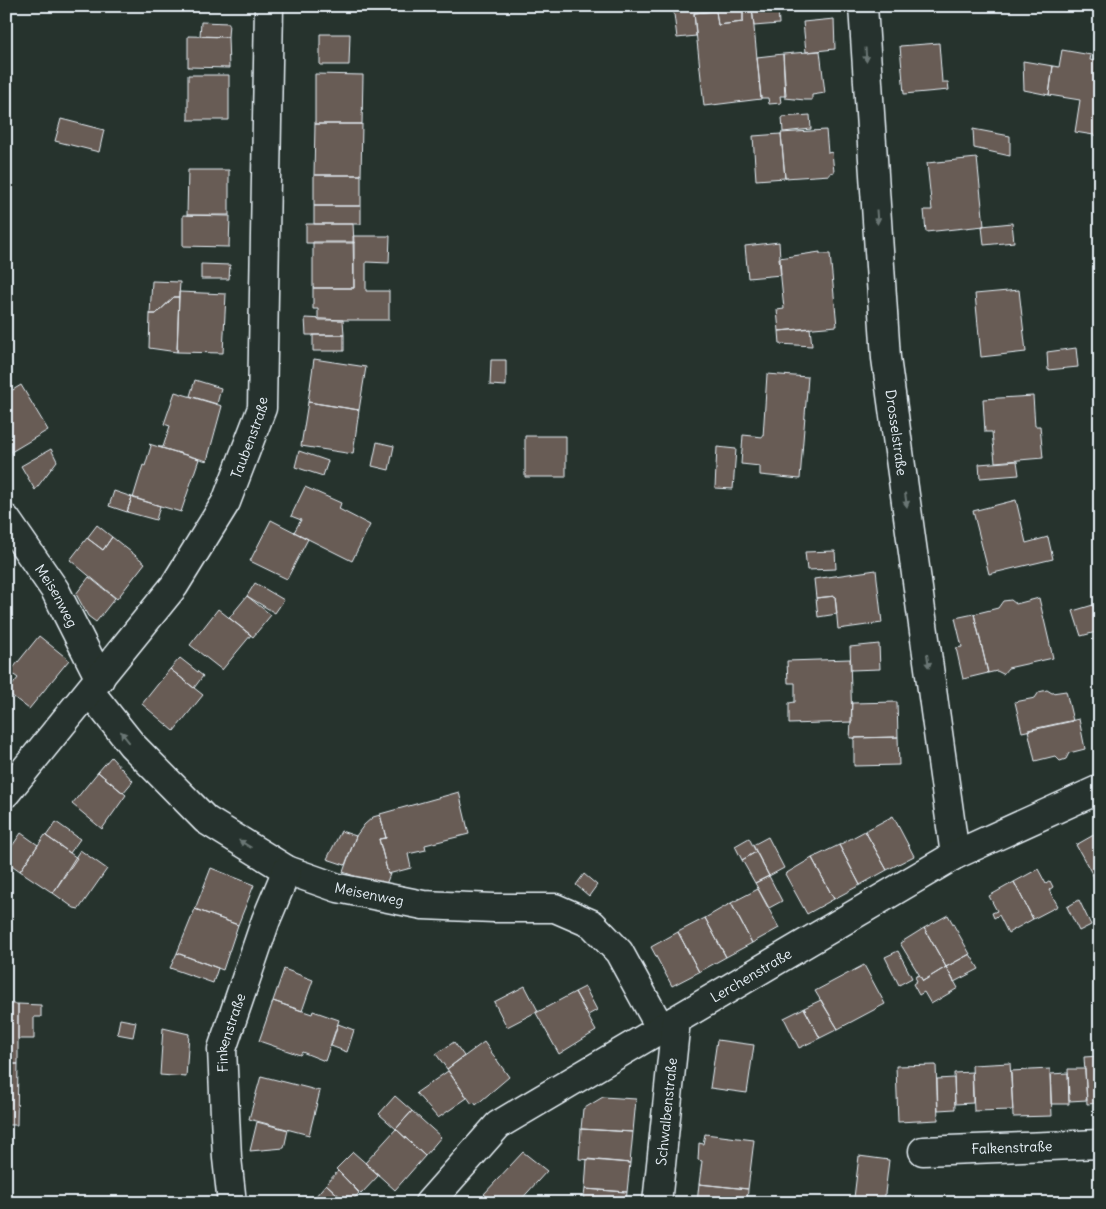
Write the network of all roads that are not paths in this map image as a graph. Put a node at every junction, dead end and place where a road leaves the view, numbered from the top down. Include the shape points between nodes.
1 (269, 6) edge
2 (863, 6) edge
3 (6, 518) edge
4 (95, 685) junction
5 (1100, 790) edge
6 (6, 793) edge
7 (954, 855) junction
8 (287, 870) junction
9 (668, 1024) junction
10 (1100, 1144) edge
11 (923, 1151) dead end
12 (232, 1203) edge
13 (429, 1203) edge
14 (658, 1203) edge

1 - 4 street, Taubenstraße via 262,408 226,502 174,586
2 -> 7 street, Drosselstraße via 886,358
3 - 4 street, Meisenweg via 55,590
4 - 6 street, Taubenstraße
8 -> 4 street, Meisenweg via 206,820 132,745
5 - 7 street, Lerchenstraße
7 - 9 street, Lerchenstraße
8 - 9 street, Meisenweg via 338,888 423,905 555,908 592,924 619,952
8 - 12 street, Finkenstraße via 266,920 222,1049
9 - 13 street, Lerchenstraße via 498,1125
9 - 14 street, Schwalbenstraße
10 - 11 street, Falkenstraße

